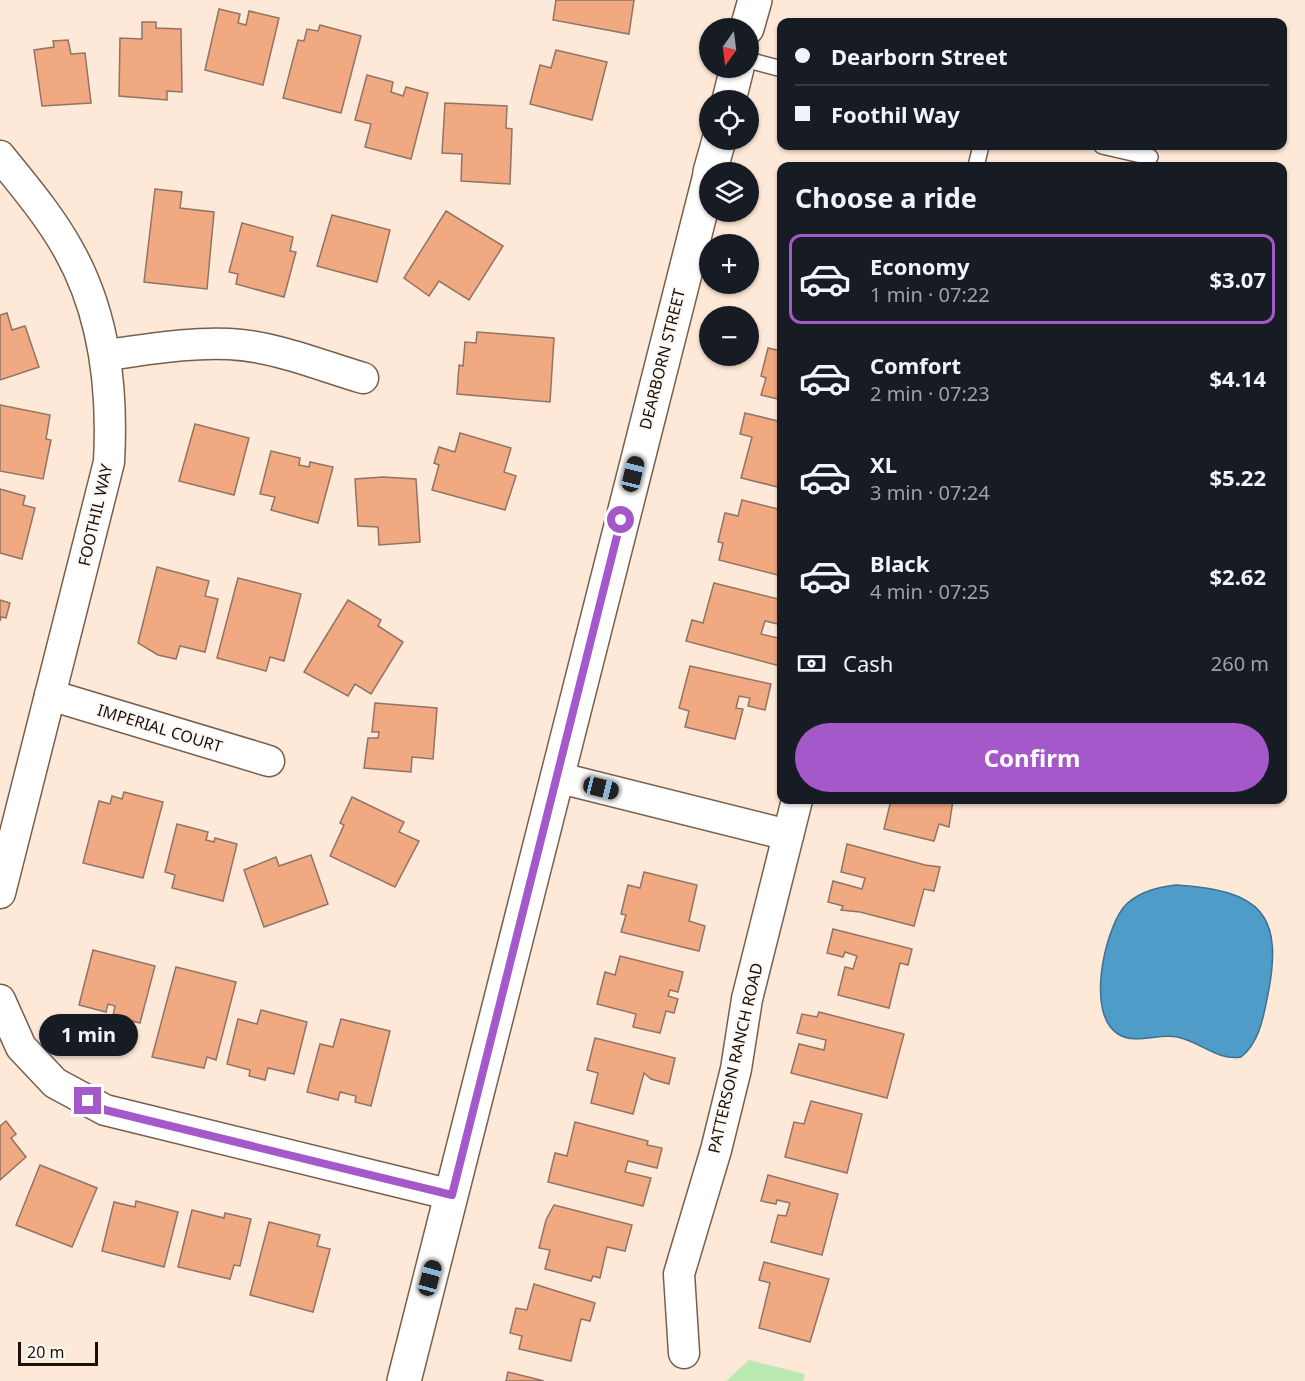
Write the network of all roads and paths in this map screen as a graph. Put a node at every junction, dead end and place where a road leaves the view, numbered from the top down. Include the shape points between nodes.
1 (754, 0) edge
2 (750, 18) edge
3 (759, 63) edge
4 (777, 68) edge
5 (1119, 150) edge
6 (0, 156) edge
7 (1150, 157) dead end
8 (699, 217) edge
9 (105, 355) junction
10 (363, 378) dead end
11 (50, 695) junction
12 (269, 761) dead end
13 (555, 777) junction
14 (796, 804) edge
15 (788, 835) junction
16 (0, 893) edge
17 (0, 1000) edge
18 (452, 1195) junction
19 (684, 1353) dead end
20 (404, 1381) edge

1 - 2 street
3 - 4 lane
5 - 7 lane
6 - 9 street, FOOTHIL WAY via 39,204 68,249 94,306
8 - 13 street, DEARBORN STREET
9 - 10 street via 230,344 264,348
9 - 11 street, FOOTHIL WAY via 111,414 109,462
11 - 12 street, IMPERIAL COURT
11 - 16 street, FOOTHIL WAY
13 - 15 street
13 - 18 street, DEARBORN STREET
14 - 15 street, PATTERSON RANCH ROAD
15 - 19 street, PATTERSON RANCH ROAD via 747,999 716,1150 679,1274
17 - 18 street via 21,1047 48,1076 105,1110
18 - 20 street, DEARBORN STREET

